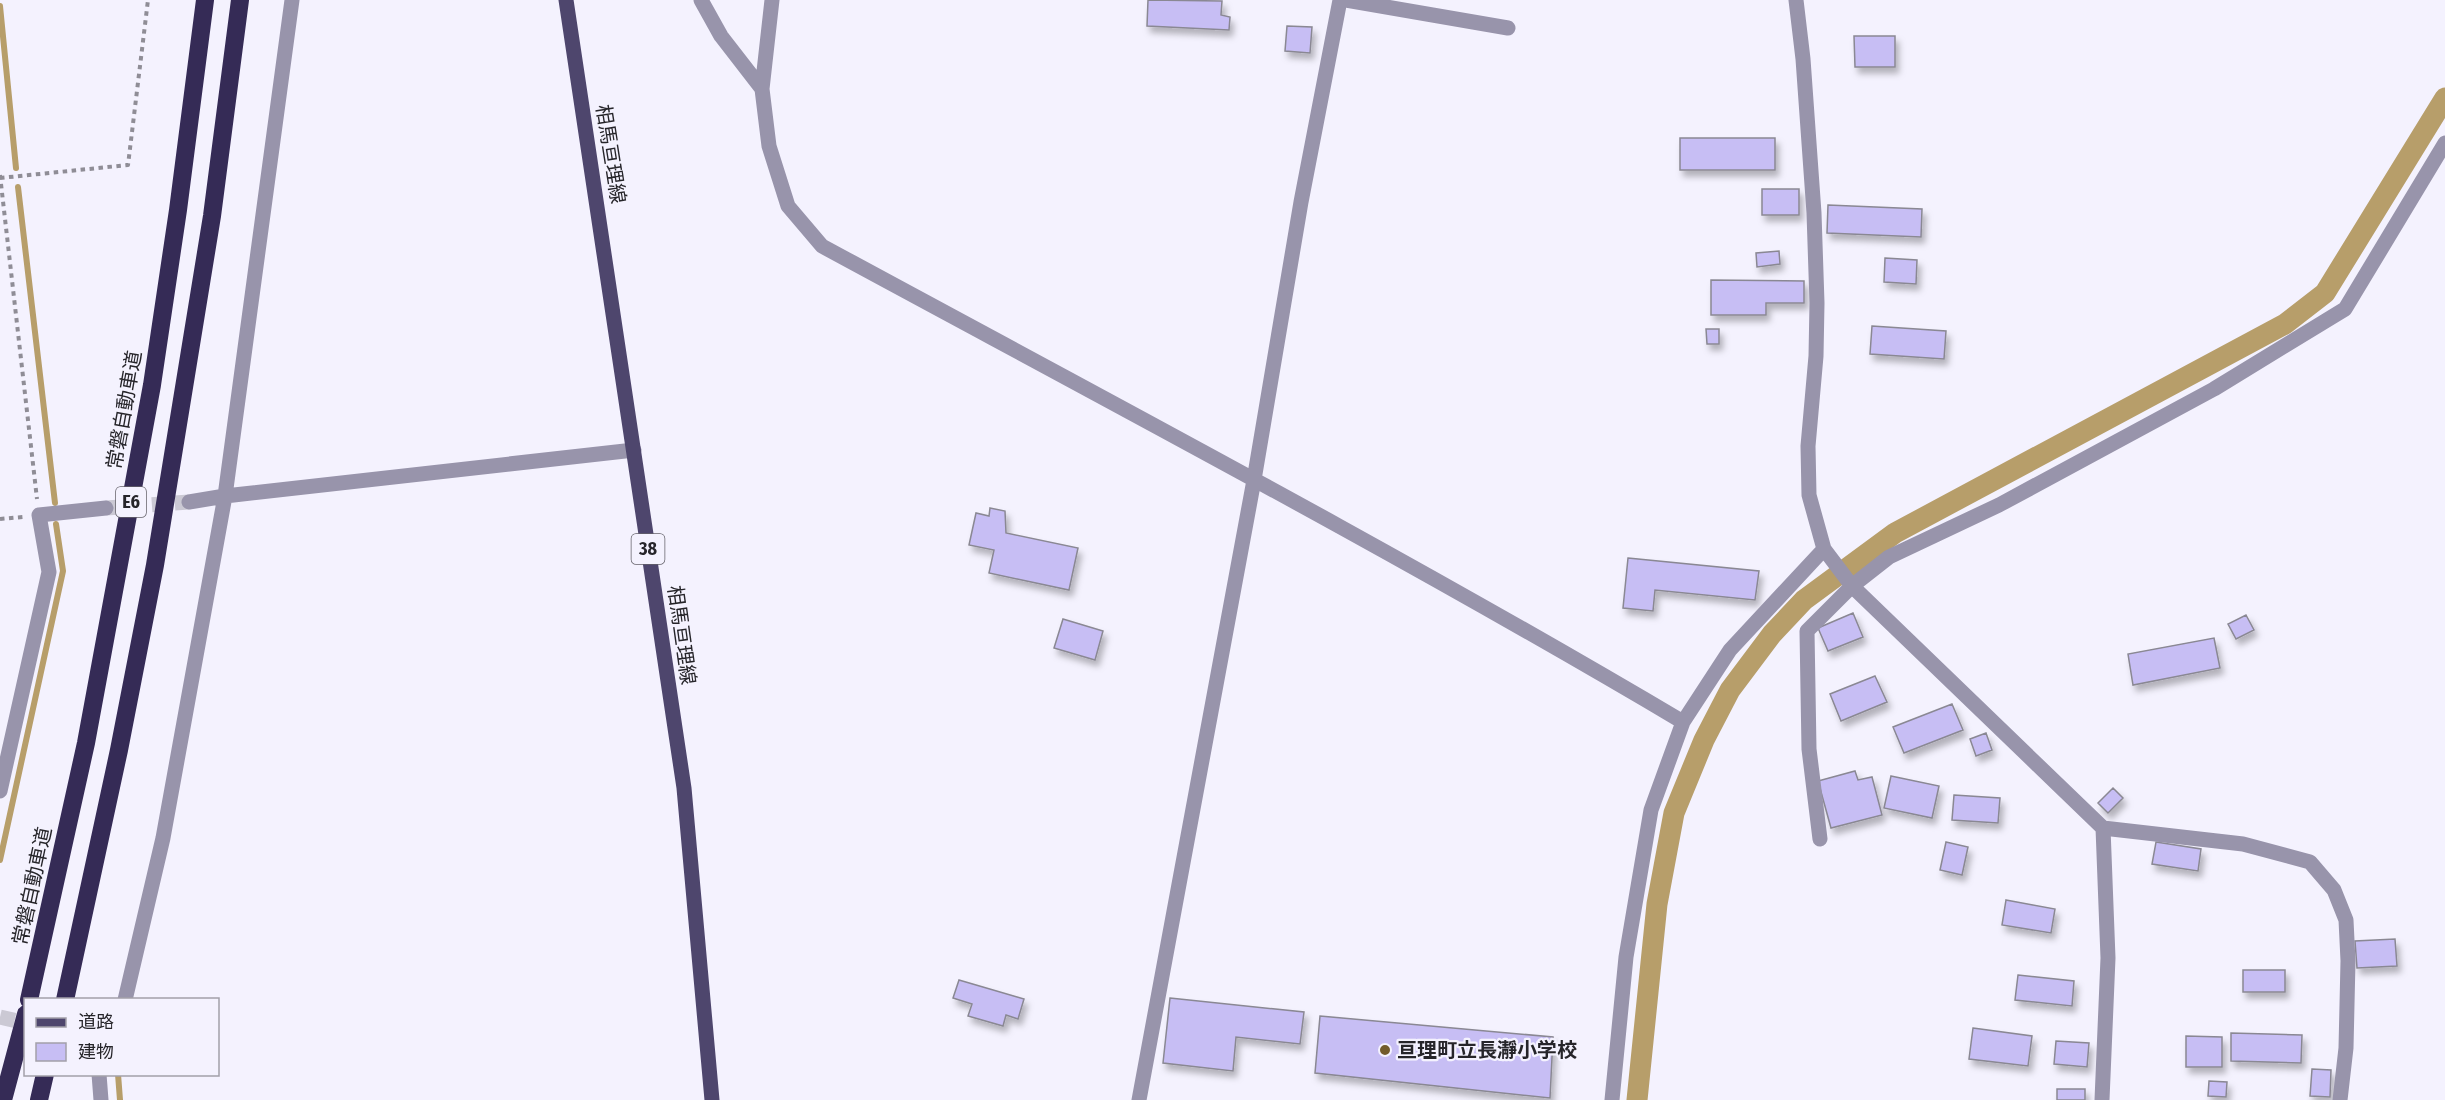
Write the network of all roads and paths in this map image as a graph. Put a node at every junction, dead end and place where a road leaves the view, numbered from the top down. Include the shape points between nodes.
1 (148, 0) edge
2 (205, 0) edge
3 (240, 0) edge
4 (292, 0) edge
5 (566, 0) edge
6 (701, 0) edge
7 (772, 0) edge
8 (1340, 0) edge
9 (1346, 0) edge
10 (1796, 0) edge
11 (1508, 28) dead end
12 (762, 89) junction
13 (2445, 143) edge
14 (0, 177) edge
15 (634, 450) junction
16 (1254, 480) junction
17 (225, 496) junction
18 (189, 502) tunnel mouth
19 (106, 508) tunnel mouth
20 (39, 515) junction
21 (0, 519) edge
22 (1824, 549) junction
23 (1852, 586) junction
24 (1683, 722) junction
25 (0, 791) edge
26 (2103, 828) junction
27 (1820, 839) dead end
28 (29, 998) edge
29 (65, 998) edge
30 (125, 998) edge
31 (24, 1021) edge
32 (45, 1076) edge
33 (99, 1076) edge
34 (3, 1100) edge
35 (39, 1100) edge
36 (101, 1100) edge
37 (712, 1100) edge
38 (1139, 1100) edge
39 (1612, 1100) edge
40 (2106, 1100) edge
41 (2340, 1100) edge

1 - 14 path via 128,165
2 - 28 highway, 常磐自動車道 / E6 via 152,386 86,743
3 - 29 highway, E6 via 212,216 155,565
4 - 17 street
5 - 15 main road, 相馬亘理線 / 38
6 - 12 street via 721,36
7 - 12 street
8 - 16 street
9 - 11 street
10 - 22 street via 1815,213 1818,303 1808,446 1809,495
12 - 16 street via 769,146 788,206 822,246
13 - 23 street via 2345,309 2204,394 1998,505 1889,557
14 - 20 path
15 - 17 street
15 - 37 main road, 相馬亘理線 / 38 via 684,788
16 - 24 street
16 - 38 street
17 - 18 street
17 - 30 street via 163,838
19 - 20 street
20 - 21 path
20 - 25 street via 49,572
22 - 23 street
22 - 24 street via 1730,650
23 - 26 street
23 - 27 street via 1807,631 1809,749
24 - 39 street via 1651,810 1626,957
26 - 40 street via 2108,958
26 - 41 street via 2243,844 2310,862 2334,890 2346,920 2346,1048
31 - 34 highway
32 - 35 highway
33 - 36 street

